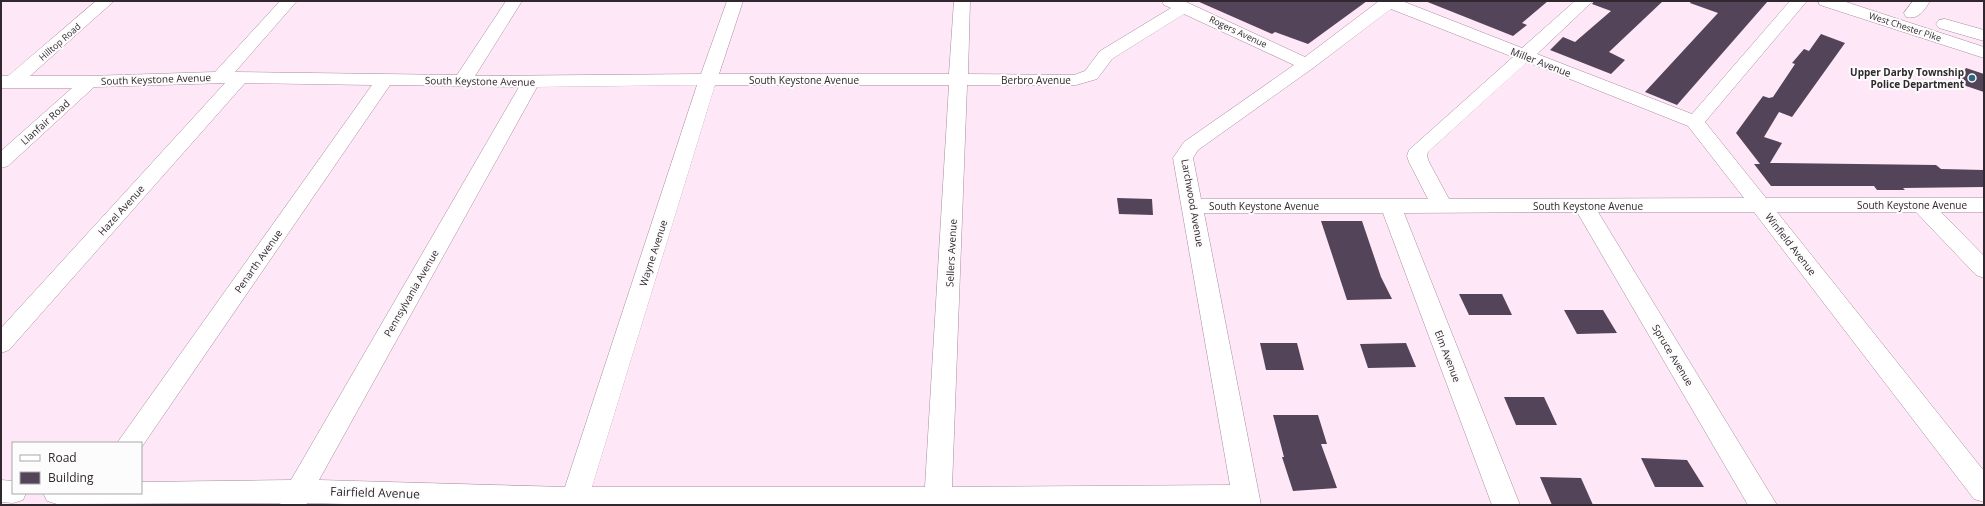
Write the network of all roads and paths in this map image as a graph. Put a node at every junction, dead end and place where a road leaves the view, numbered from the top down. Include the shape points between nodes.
1 (106, 1) edge
2 (290, 1) edge
3 (514, 1) edge
4 (735, 1) edge
5 (962, 1) edge
6 (1389, 1) edge
7 (1585, 1) edge
8 (1798, 1) edge
9 (1826, 1) edge
10 (1874, 1) edge
11 (1176, 4) edge
12 (1917, 7) edge
13 (1981, 44) edge
14 (1523, 55) junction
15 (1307, 64) junction
16 (220, 77) junction
17 (240, 77) junction
18 (385, 79) junction
19 (708, 79) junction
20 (960, 80) junction
21 (462, 81) junction
22 (7, 82) edge
23 (89, 82) junction
24 (531, 82) junction
25 (1695, 122) junction
26 (1, 162) edge
27 (1920, 204) junction
28 (1984, 205) edge
29 (1193, 206) junction
30 (1584, 206) junction
31 (1761, 206) junction
32 (1391, 207) junction
33 (1443, 207) junction
34 (1984, 270) edge
35 (1, 344) edge
36 (131, 442) edge
37 (1, 491) edge
38 (1984, 491) edge
39 (12, 492) edge
40 (66, 494) edge
41 (92, 497) edge
42 (295, 498) edge
43 (1246, 500) edge
44 (574, 502) edge
45 (938, 502) edge
46 (1506, 505) edge
47 (1763, 505) edge

1 - 22 street, Hilltop Road
2 - 16 street
3 - 21 street
4 - 19 street, Wayne Avenue
5 - 20 street, Sellers Avenue
6 - 14 street, Miller Avenue
6 - 15 street, Larchwood Avenue
7 - 14 street
8 - 25 street
9 - 13 street, West Chester Pike
10 - 12 street, West Chester Pike
11 - 15 street, Rogers Avenue
11 - 20 street, Berbro Avenue via 1106,55 1091,75 1082,79
12 - 13 street, West Chester Pike
14 - 25 street, Miller Avenue
14 - 33 street via 1418,150 1419,162
15 - 29 street, Larchwood Avenue via 1185,152 1183,158
16 - 17 street, South Keystone Avenue
16 - 23 street, South Keystone Avenue
17 - 18 street, South Keystone Avenue
17 - 35 street, Hazel Avenue
18 - 21 street, South Keystone Avenue
18 - 36 street, Penarth Avenue
19 - 20 street, South Keystone Avenue
19 - 24 street, South Keystone Avenue
19 - 44 street, Wayne Avenue
20 - 45 street, Sellers Avenue
21 - 24 street, South Keystone Avenue
22 - 23 street, South Keystone Avenue
23 - 26 street, Llanfair Road
24 - 42 street, Pennsylvania Avenue
25 - 31 street, Winfield Avenue
27 - 28 street, South Keystone Avenue
27 - 31 street, South Keystone Avenue
27 - 34 street
29 - 32 street, South Keystone Avenue
29 - 43 street, Larchwood Avenue
30 - 31 street, South Keystone Avenue
30 - 33 street, South Keystone Avenue
30 - 47 street, Spruce Avenue
31 - 38 street, Winfield Avenue
32 - 33 street, South Keystone Avenue
32 - 46 street, Elm Avenue
37 - 39 street
40 - 41 street, Fairfield Avenue
41 - 42 street, Fairfield Avenue
42 - 44 street, Fairfield Avenue
43 - 45 street, Fairfield Avenue
44 - 45 street, Fairfield Avenue

